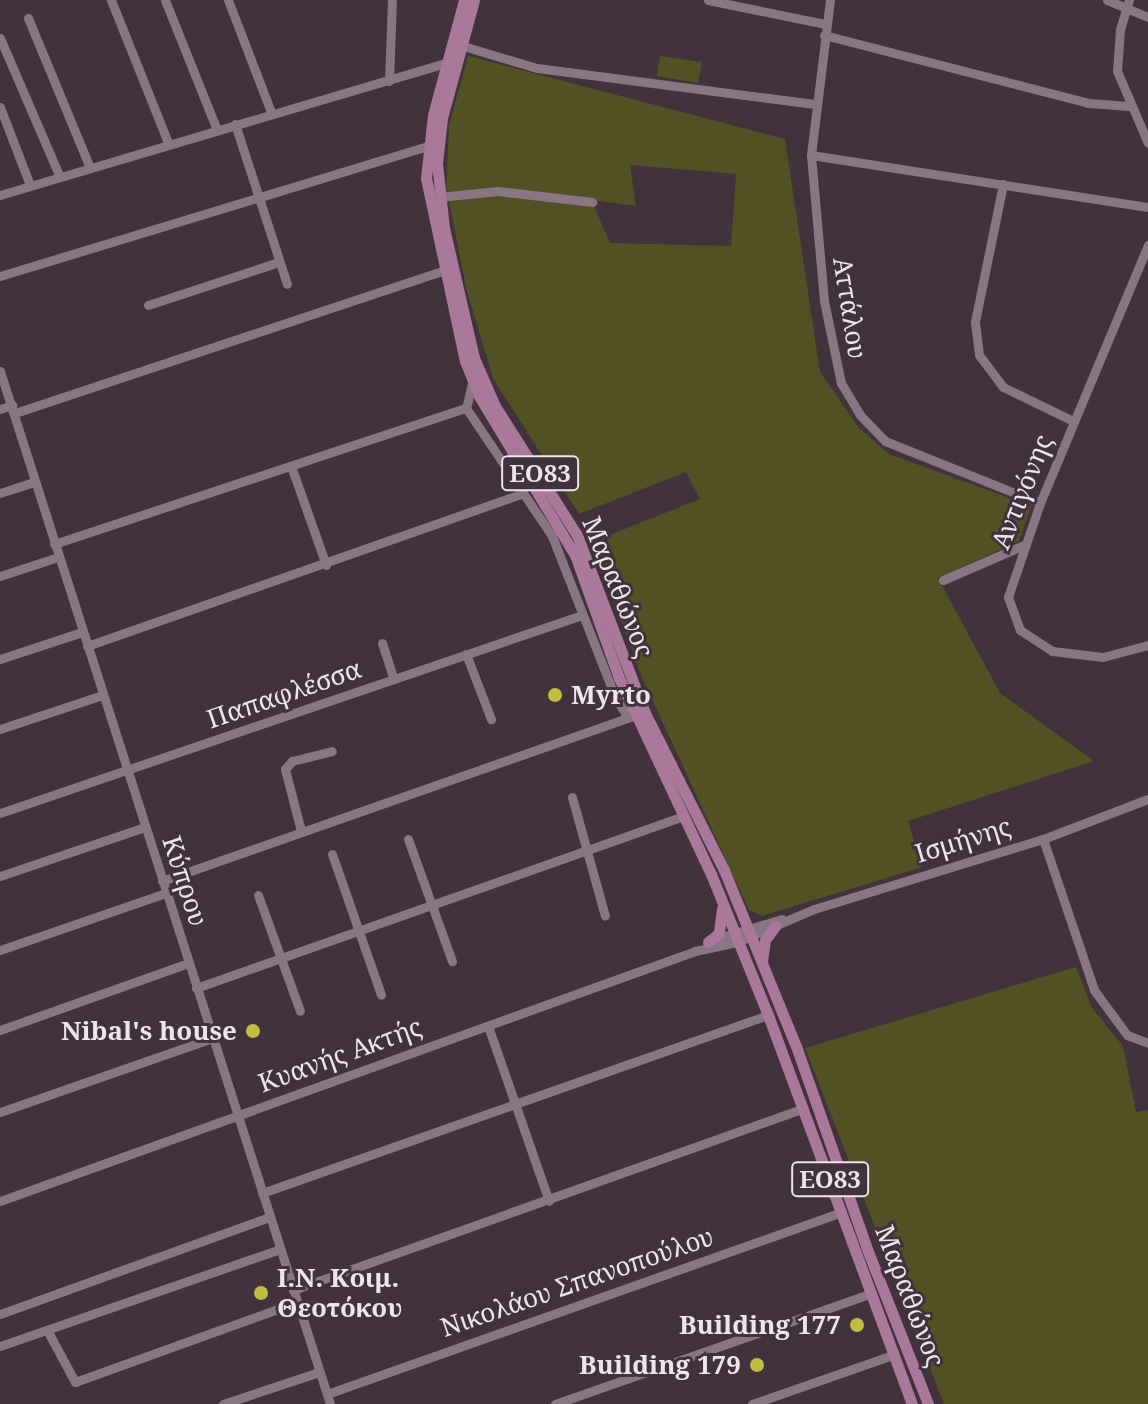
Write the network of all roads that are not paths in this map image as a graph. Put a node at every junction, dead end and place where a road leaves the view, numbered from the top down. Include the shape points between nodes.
1 (111, 0) edge
2 (165, 0) edge
3 (228, 0) edge
4 (392, 0) edge
5 (464, 0) edge
6 (474, 0) edge
7 (708, 0) edge
8 (830, 0) edge
9 (1107, 0) edge
10 (1127, 4) edge
11 (1148, 17) edge
12 (28, 18) dead end
13 (824, 30) junction
14 (0, 38) edge
15 (463, 46) junction
16 (447, 63) junction
17 (389, 81) junction
18 (815, 104) junction
19 (1129, 106) junction
20 (0, 107) edge
21 (271, 112) junction
22 (235, 124) junction
23 (217, 130) junction
24 (1148, 143) edge
25 (169, 145) junction
26 (428, 146) junction
27 (811, 155) junction
28 (90, 168) junction
29 (60, 177) junction
30 (1003, 184) junction
31 (30, 185) junction
32 (0, 195) edge
33 (439, 197) junction
34 (259, 199) junction
35 (592, 202) dead end
36 (1148, 207) edge
37 (1148, 245) edge
38 (279, 262) junction
39 (442, 271) junction
40 (0, 276) edge
41 (287, 284) dead end
42 (148, 305) dead end
43 (0, 371) edge
44 (472, 383) junction
45 (466, 408) junction
46 (0, 409) edge
47 (13, 409) junction
48 (1073, 421) junction
49 (291, 466) junction
50 (34, 482) junction
51 (0, 493) edge
52 (523, 493) junction
53 (1040, 503) junction
54 (54, 544) junction
55 (1024, 545) junction
56 (58, 557) junction
57 (326, 565) junction
58 (0, 576) edge
59 (943, 580) dead end
60 (582, 615) junction
61 (82, 632) junction
62 (382, 643) dead end
63 (1148, 645) edge
64 (87, 646) junction
65 (466, 654) junction
66 (0, 659) edge
67 (394, 679) junction
68 (103, 695) junction
69 (636, 715) junction
70 (491, 719) dead end
71 (0, 729) edge
72 (332, 751) dead end
73 (127, 771) junction
74 (572, 797) dead end
75 (1148, 799) edge
76 (0, 813) edge
77 (684, 816) junction
78 (145, 827) junction
79 (301, 831) junction
80 (408, 839) dead end
81 (1043, 839) junction
82 (586, 848) junction
83 (332, 854) dead end
84 (0, 876) edge
85 (162, 881) junction
86 (166, 893) junction
87 (258, 895) dead end
88 (722, 900) junction
89 (433, 903) junction
90 (605, 916) dead end
91 (789, 918) junction
92 (775, 926) junction
93 (358, 930) junction
94 (748, 932) junction
95 (735, 937) junction
96 (708, 942) junction
97 (0, 950) edge
98 (695, 951) junction
99 (281, 958) junction
100 (452, 961) dead end
101 (188, 963) junction
102 (762, 965) junction
103 (196, 988) junction
104 (381, 995) dead end
105 (300, 1011) dead end
106 (768, 1015) junction
107 (488, 1026) junction
108 (0, 1030) edge
109 (212, 1038) junction
110 (1148, 1043) edge
111 (516, 1102) junction
112 (804, 1108) junction
113 (0, 1112) edge
114 (237, 1115) junction
115 (262, 1193) junction
116 (0, 1201) edge
117 (549, 1201) junction
118 (842, 1212) junction
119 (270, 1217) junction
120 (280, 1249) junction
121 (293, 1290) junction
122 (872, 1293) junction
123 (297, 1302) junction
124 (0, 1314) edge
125 (47, 1330) junction
126 (0, 1346) edge
127 (893, 1355) junction
128 (319, 1372) junction
129 (328, 1399) edge
130 (223, 1404) edge
131 (555, 1404) edge
132 (752, 1404) edge
133 (912, 1404) edge
134 (928, 1404) edge

1 - 25 street
2 - 23 street
3 - 21 street
4 - 17 street
5 - 16 main road, Μαραθώνος / ΕΟ83
6 - 15 main road, Μαραθώνος / ΕΟ83
7 - 13 street
8 - 13 street, Αττάλου
9 - 10 street
10 - 11 street
10 - 19 street via 1117,71
12 - 28 street
13 - 18 street, Αττάλου
13 - 19 street via 1088,103
14 - 29 street
15 - 18 street via 537,68
15 - 33 main road, Μαραθώνος / ΕΟ83 via 442,118
16 - 17 street
16 - 26 main road, Μαραθώνος / ΕΟ83
17 - 21 street
18 - 27 street, Αττάλου
19 - 24 street
20 - 31 street
21 - 22 street
22 - 23 street
22 - 34 street
23 - 25 street
25 - 28 street
26 - 34 street
26 - 39 main road, Μαραθώνος / ΕΟ83 via 427,197
27 - 30 street
27 - 53 street, Αττάλου via 829,342 850,401 891,444
28 - 29 street
29 - 31 street
30 - 36 street
30 - 48 street via 975,322 979,355 1003,387
31 - 32 street
33 - 35 street via 498,191
33 - 94 main road, Μαραθώνος / ΕΟ83 via 483,383 577,535 645,713 719,858
34 - 38 street
34 - 40 street
37 - 48 street, Αντιγόνης
38 - 41 street
38 - 42 street
39 - 44 main road, Μαραθώνος / ΕΟ83
39 - 47 street
43 - 47 street, Κύπρου
44 - 45 street
44 - 69 main road, Μαραθώνος / ΕΟ83 via 568,539
45 - 49 street
45 - 52 street
46 - 47 street
47 - 50 street, Κύπρου
48 - 53 street, Αντιγόνης
49 - 54 street
49 - 57 street
50 - 51 street
50 - 54 street, Κύπρου
52 - 57 street
52 - 60 street via 552,536
53 - 55 street, Αντιγόνης
54 - 56 street, Κύπρου
55 - 59 street
55 - 63 street, Αντιγόνης via 1008,604 1015,623 1031,640 1052,651 1086,657 1123,654
56 - 58 street
56 - 61 street, Κύπρου
57 - 64 street
60 - 65 street, Παπαφλέσσα
60 - 69 street via 615,697 625,713
61 - 64 street, Κύπρου
61 - 66 street
62 - 67 street
64 - 68 street, Κύπρου
65 - 67 street, Παπαφλέσσα
65 - 70 street
67 - 73 street, Παπαφλέσσα
68 - 71 street
68 - 73 street, Κύπρου
69 - 77 main road, Μαραθώνος / ΕΟ83
69 - 79 street
72 - 79 street via 292,761 285,769
73 - 76 street, Παπαφλέσσα
73 - 78 street, Κύπρου
74 - 82 street
75 - 81 street, Ισμήνης
77 - 82 street
77 - 88 main road, Μαραθώνος / ΕΟ83
78 - 84 street
78 - 85 street, Κύπρου
79 - 85 street
80 - 89 street
81 - 91 street, Ισμήνης
81 - 110 street via 1094,990 1127,1035
82 - 89 street
82 - 90 street
83 - 93 street
85 - 86 street, Κύπρου
86 - 97 street
86 - 101 street, Κύπρου
87 - 99 street
88 - 95 main road, Μαραθώνος / ΕΟ83
88 - 96 main road via 721,928
89 - 93 street
89 - 100 street
91 - 92 street
91 - 94 street
92 - 94 street
92 - 102 main road via 765,940
93 - 99 street
93 - 104 street
94 - 95 street
94 - 102 main road, Μαραθώνος / ΕΟ83
95 - 96 street, Κυανής Ακτής
95 - 98 street, Κυανής Ακτής
95 - 106 main road, Μαραθώνος / ΕΟ83
96 - 98 street, Κυανής Ακτής
98 - 107 street, Κυανής Ακτής
99 - 103 street
99 - 105 street
101 - 103 street, Κύπρου
101 - 108 street
102 - 134 main road, Μαραθώνος / ΕΟ83
103 - 109 street, Κύπρου
106 - 111 street
106 - 112 main road, Μαραθώνος / ΕΟ83
107 - 111 street
107 - 114 street, Κυανής Ακτής
109 - 113 street
109 - 114 street, Κύπρου
111 - 115 street
111 - 117 street
112 - 117 street
112 - 118 main road, Μαραθώνος / ΕΟ83
114 - 115 street, Κύπρου
114 - 116 street, Κυανής Ακτής
115 - 119 street, Κύπρου
117 - 121 street
118 - 122 main road, Μαραθώνος / ΕΟ83
118 - 129 street, Νικολάου Σπανοπούλου
119 - 120 street, Κύπρου
119 - 124 street
120 - 121 street, Κύπρου
120 - 125 street
121 - 123 street, Κύπρου
122 - 127 main road, Μαραθώνος / ΕΟ83
122 - 131 street
123 - 125 street via 75,1382
123 - 128 street, Κύπρου
125 - 126 street
127 - 132 street
127 - 133 main road, Μαραθώνος / ΕΟ83
128 - 129 street, Κύπρου
128 - 130 street

